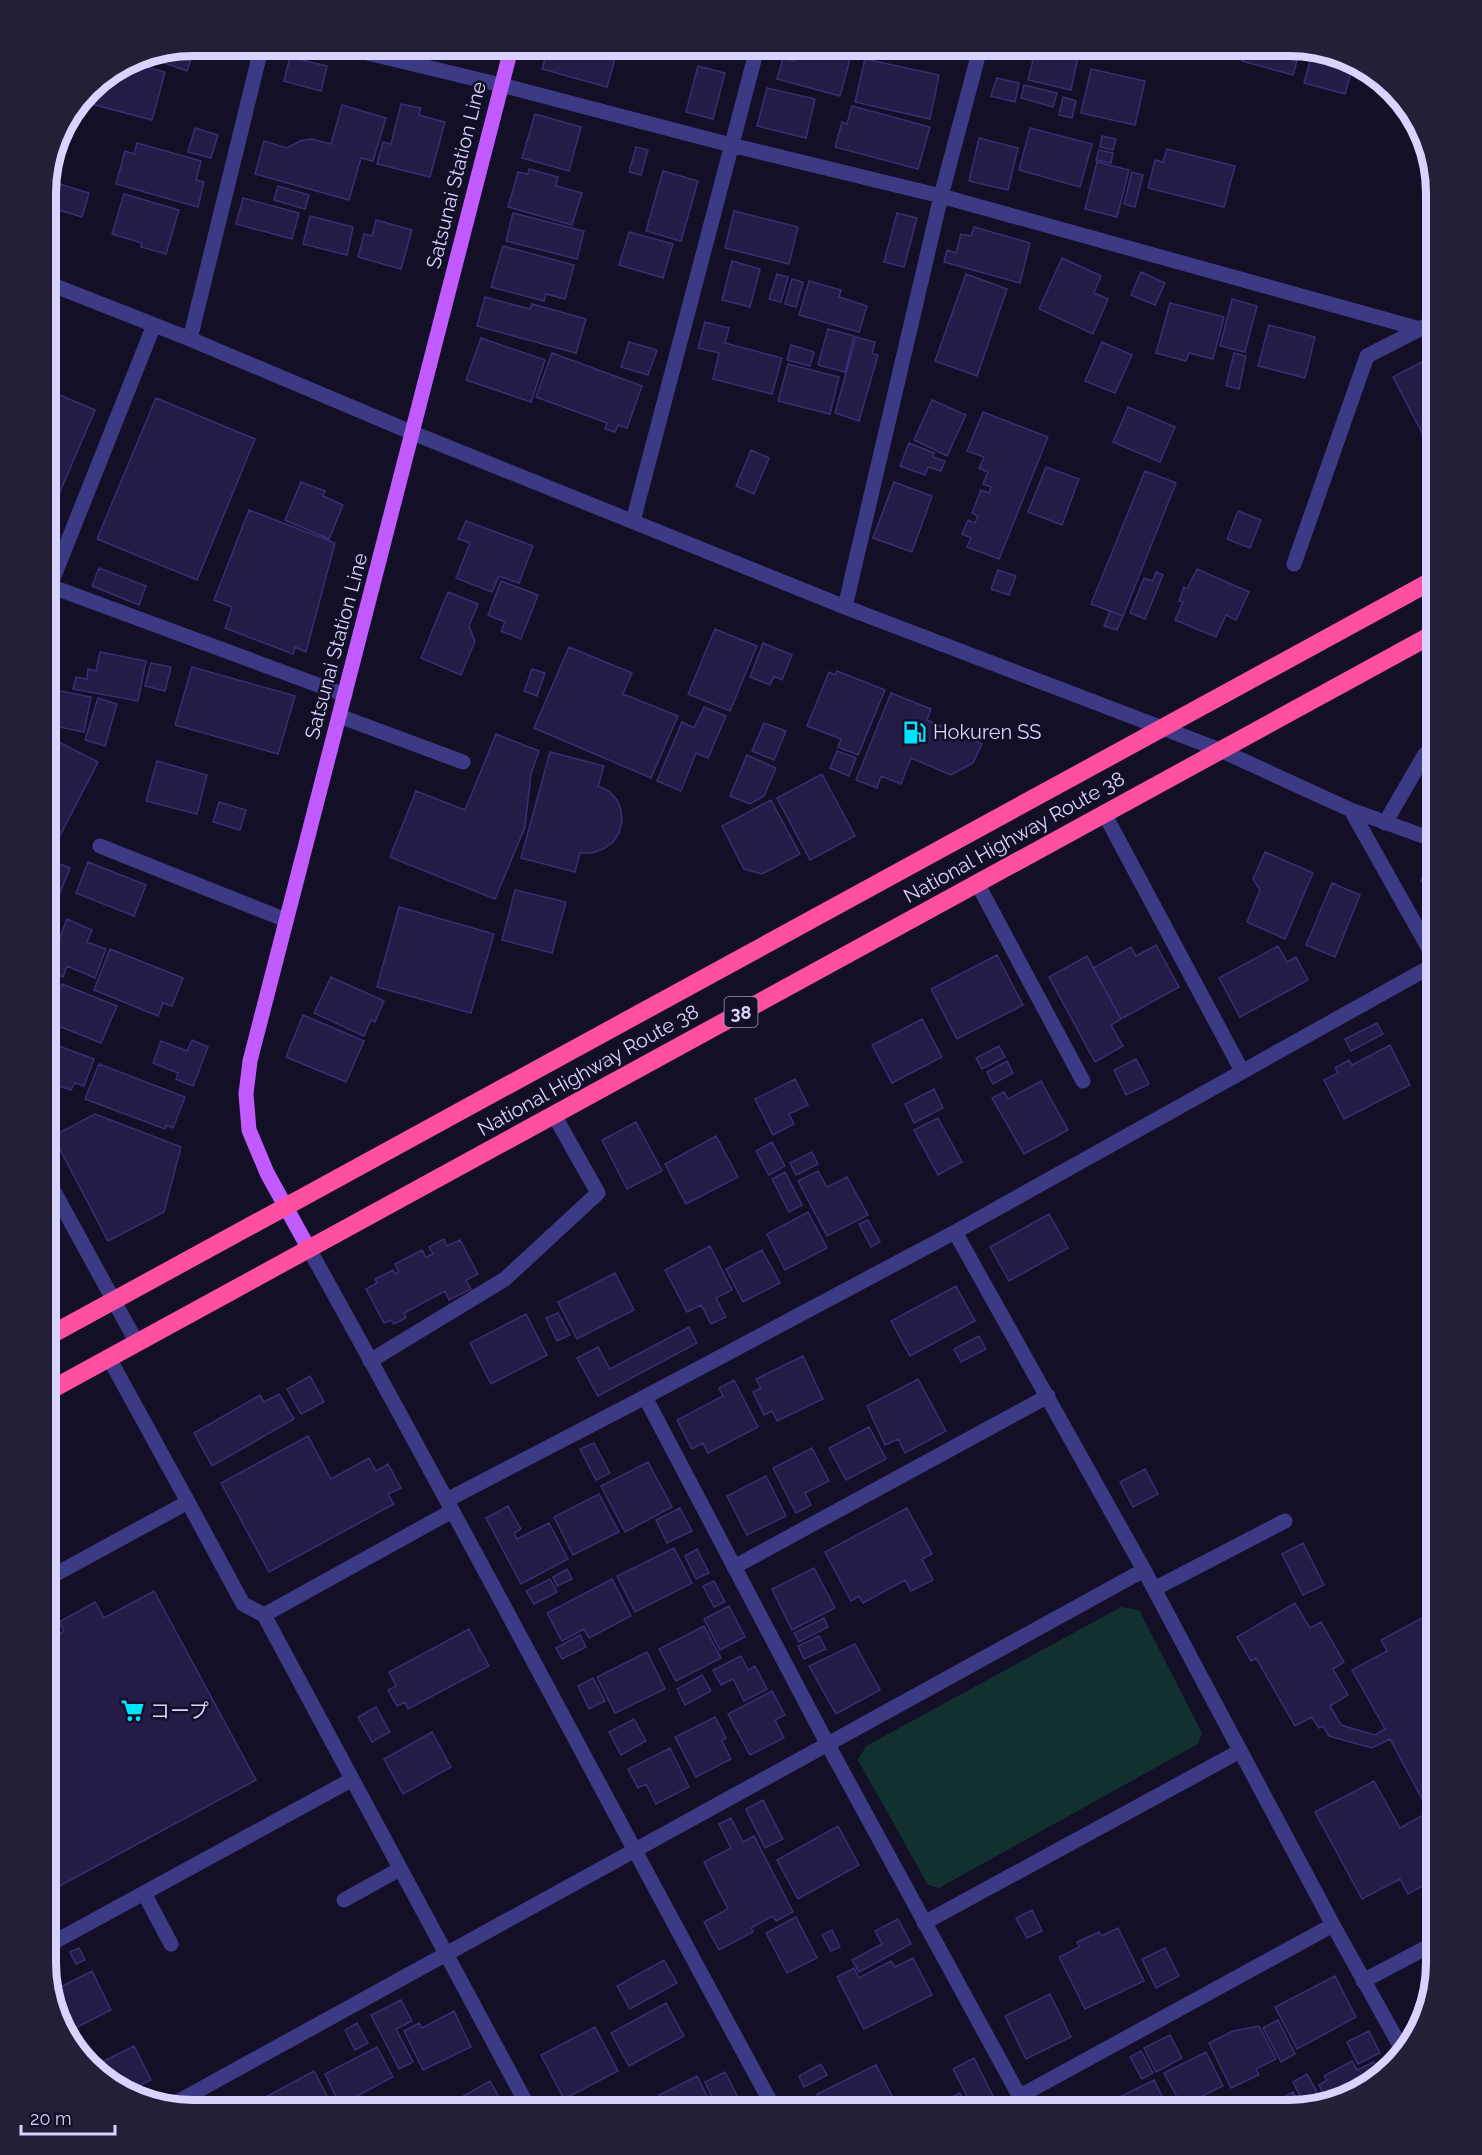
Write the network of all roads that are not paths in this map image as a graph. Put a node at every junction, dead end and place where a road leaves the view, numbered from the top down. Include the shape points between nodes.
1 (259, 56) edge
2 (380, 56) edge
3 (509, 56) edge
4 (755, 56) edge
5 (978, 56) edge
6 (501, 85) junction
7 (731, 145) junction
8 (940, 196) junction
9 (56, 286) edge
10 (154, 325) junction
11 (1426, 325) edge
12 (1420, 329) junction
13 (190, 339) junction
14 (413, 433) junction
15 (633, 521) junction
16 (1294, 564) dead end
17 (56, 572) edge
18 (1426, 584) edge
19 (56, 595) edge
20 (845, 606) junction
21 (1426, 638) edge
22 (345, 695) junction
23 (339, 717) junction
24 (1161, 729) junction
25 (1220, 750) junction
26 (1426, 753) edge
27 (463, 762) dead end
28 (1351, 810) junction
29 (1104, 813) junction
30 (1385, 822) junction
31 (1426, 837) edge
32 (100, 846) dead end
33 (977, 883) junction
34 (286, 920) junction
35 (1426, 943) edge
36 (1426, 969) edge
37 (1242, 1071) junction
38 (1083, 1081) dead end
39 (554, 1114) junction
40 (56, 1195) edge
41 (285, 1205) junction
42 (955, 1232) junction
43 (309, 1249) junction
44 (114, 1301) junction
45 (56, 1332) edge
46 (137, 1343) junction
47 (109, 1358) junction
48 (370, 1361) junction
49 (56, 1387) edge
50 (1048, 1396) junction
51 (645, 1397) junction
52 (188, 1502) junction
53 (450, 1506) junction
54 (1285, 1521) dead end
55 (734, 1568) junction
56 (1144, 1570) junction
57 (56, 1574) edge
58 (1154, 1589) junction
59 (264, 1615) junction
60 (828, 1744) junction
61 (1240, 1750) junction
62 (351, 1780) junction
63 (633, 1850) junction
64 (400, 1869) junction
65 (144, 1893) junction
66 (344, 1900) dead end
67 (924, 1923) junction
68 (1333, 1925) junction
69 (56, 1941) edge
70 (171, 1944) dead end
71 (1426, 1953) edge
72 (446, 1954) junction
73 (1363, 1981) junction
74 (1399, 2045) edge
75 (183, 2099) edge
76 (524, 2099) edge
77 (770, 2100) edge
78 (1021, 2100) edge
79 (1029, 2100) edge

1 - 13 street
2 - 6 street
3 - 6 main road, Satsunai Station Line
4 - 7 street
5 - 8 street
6 - 7 street
6 - 14 main road, Satsunai Station Line
7 - 8 street
7 - 15 street
8 - 12 street
8 - 20 street
9 - 10 street
10 - 13 street
10 - 17 street
11 - 12 street
12 - 16 street via 1367,356
13 - 14 street
14 - 15 street
14 - 22 main road, Satsunai Station Line
15 - 20 street
18 - 24 highway, National Highway Route 38 / 38
19 - 22 street
20 - 24 street
21 - 25 highway, National Highway Route 38 / 38
22 - 23 main road, Satsunai Station Line
23 - 27 street
23 - 34 main road, Satsunai Station Line
24 - 25 street
24 - 41 highway, National Highway Route 38 / 38
25 - 28 street
25 - 29 highway, National Highway Route 38 / 38
26 - 30 street
28 - 30 street
28 - 35 street
29 - 33 highway, National Highway Route 38 / 38
29 - 37 street
30 - 31 street
32 - 34 street
33 - 38 street
33 - 39 highway, National Highway Route 38 / 38
34 - 41 main road, Satsunai Station Line via 250,1061 246,1094 249,1130
36 - 37 street
37 - 42 street
39 - 43 highway, National Highway Route 38 / 38
39 - 48 street via 598,1193 505,1279
40 - 44 street
41 - 43 main road, Satsunai Station Line
41 - 44 highway, National Highway Route 38 / 38
42 - 50 street
42 - 51 street
43 - 46 highway, National Highway Route 38 / 38
43 - 48 street
44 - 45 highway, National Highway Route 38 / 38
44 - 46 street
46 - 47 highway, National Highway Route 38 / 38
47 - 49 highway, National Highway Route 38 / 38
47 - 52 street
48 - 53 street
50 - 55 street
50 - 56 street
51 - 53 street
51 - 55 street
52 - 57 street
52 - 59 street via 243,1604
53 - 59 street
53 - 63 street
54 - 58 street
55 - 60 street
56 - 58 street
56 - 60 street
58 - 61 street
59 - 62 street
60 - 63 street
60 - 67 street
61 - 67 street
61 - 68 street
62 - 64 street
62 - 65 street
63 - 72 street
63 - 77 street
64 - 66 street
64 - 72 street
65 - 69 street
65 - 70 street
67 - 78 street
68 - 73 street
68 - 79 street
71 - 73 street
72 - 75 street
72 - 76 street
73 - 74 street

